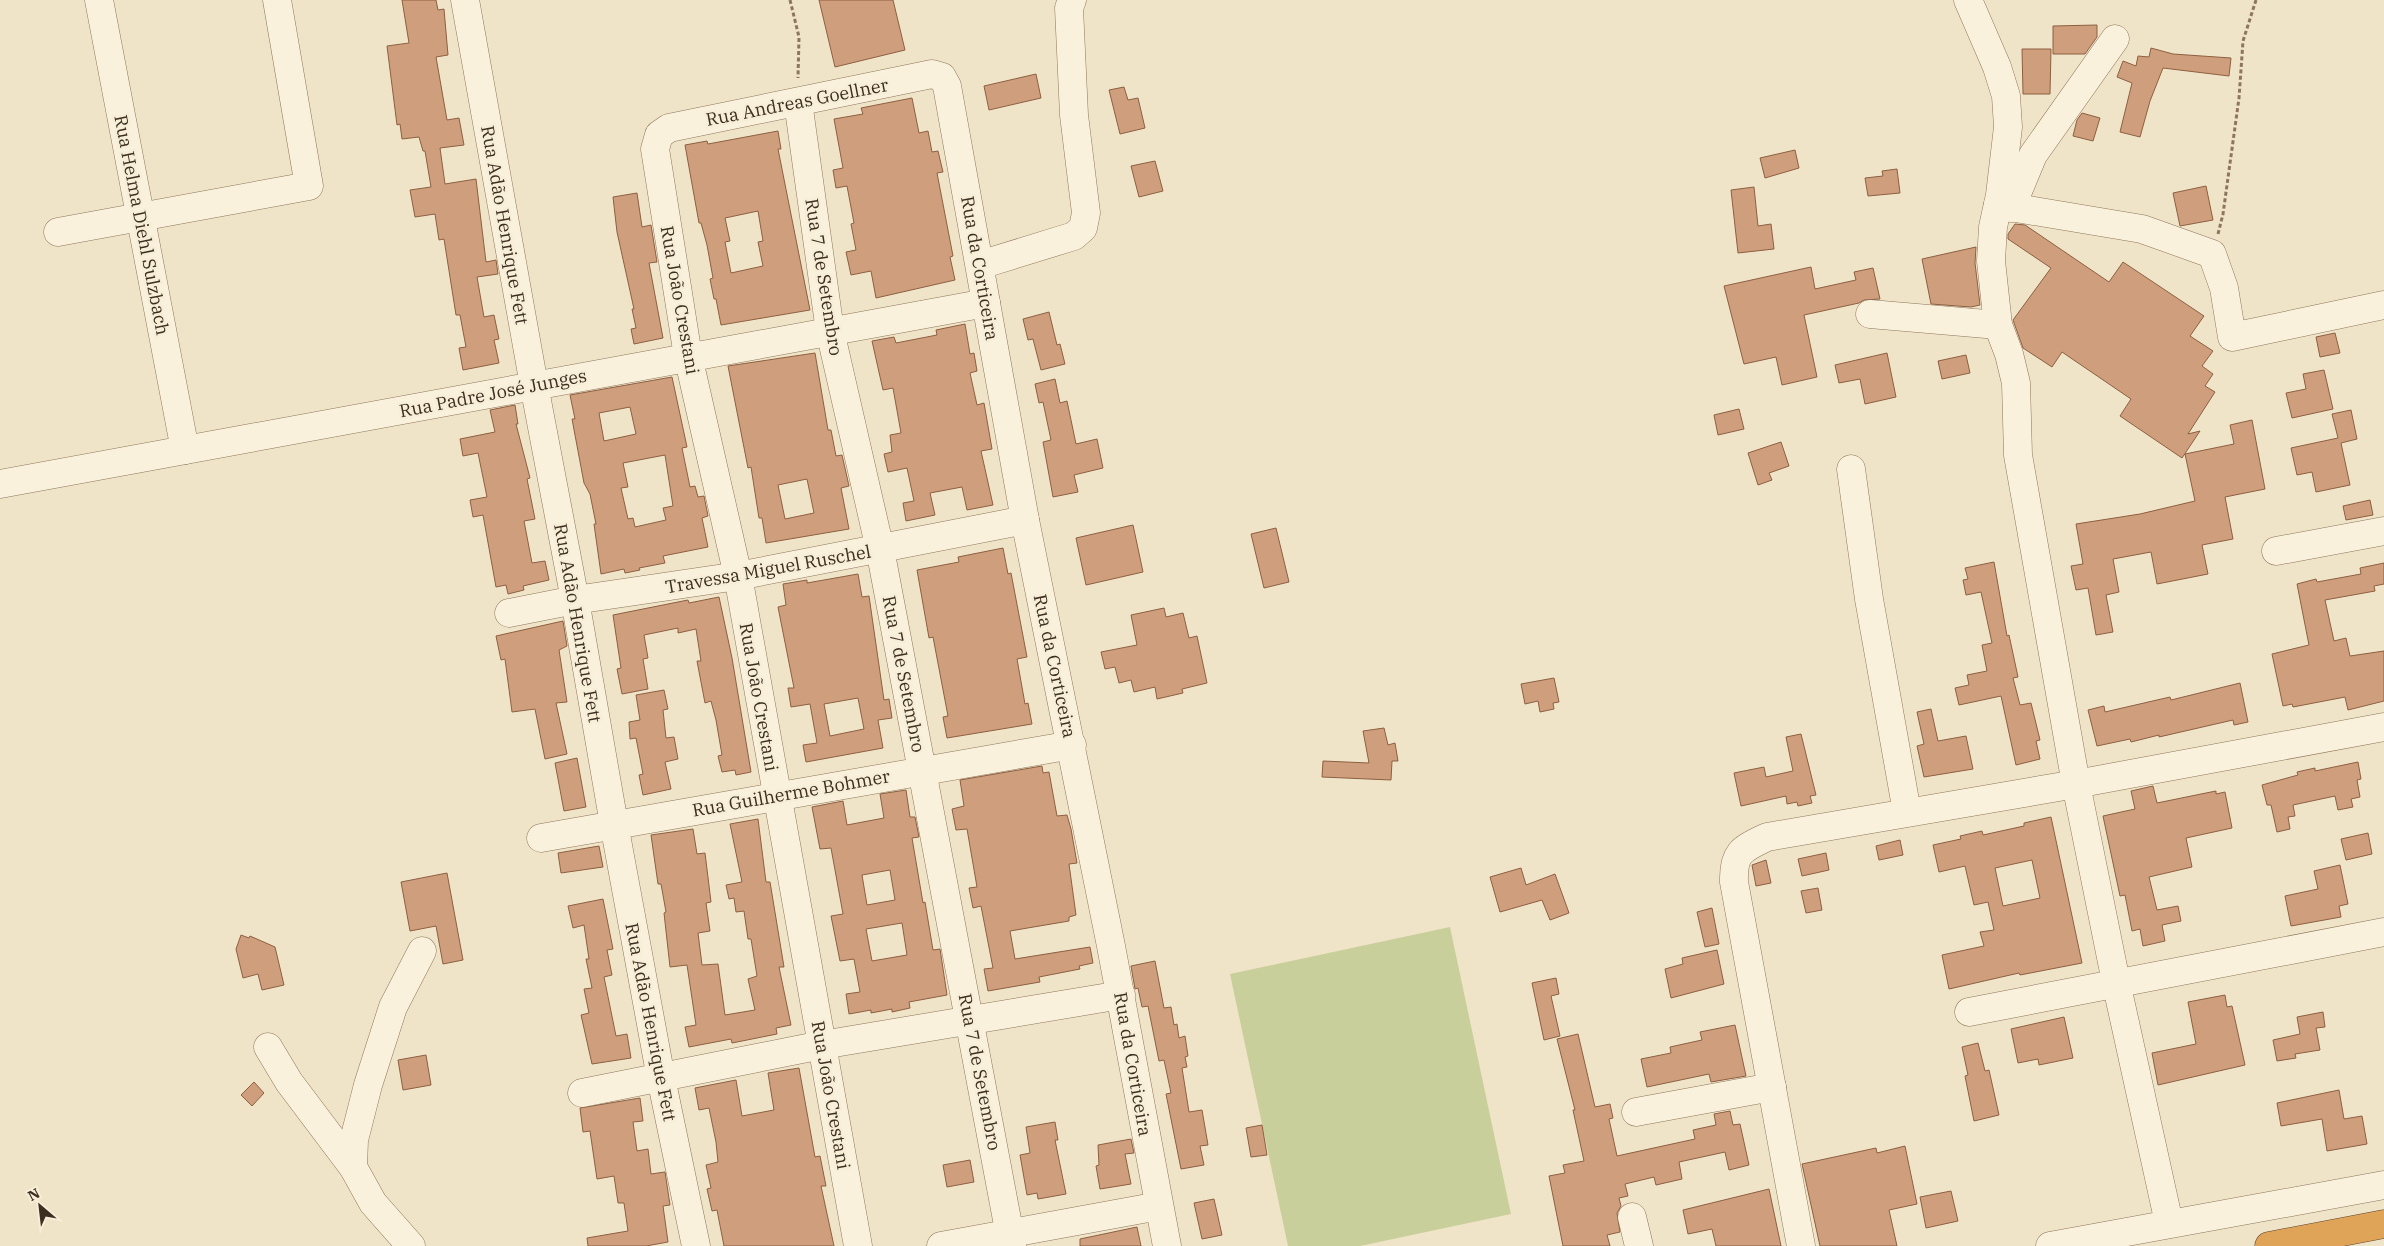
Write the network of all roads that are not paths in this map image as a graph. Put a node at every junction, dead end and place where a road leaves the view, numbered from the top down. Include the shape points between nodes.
1 (99, 0) edge
2 (278, 0) edge
3 (465, 0) edge
4 (1072, 0) edge
5 (1968, 0) edge
6 (2115, 39) dead end
7 (947, 86) joint
8 (798, 102) junction
9 (655, 149) joint
10 (2005, 206) junction
11 (141, 218) junction
12 (58, 232) dead end
13 (980, 265) junction
14 (986, 303) junction
15 (2384, 305) edge
16 (1870, 314) dead end
17 (1998, 325) junction
18 (830, 331) junction
19 (688, 356) junction
20 (534, 385) junction
21 (185, 450) junction
22 (1851, 469) dead end
23 (0, 484) edge
24 (1025, 520) junction
25 (2384, 531) edge
26 (880, 549) junction
27 (2276, 551) dead end
28 (738, 576) junction
29 (576, 600) junction
30 (509, 613) dead end
31 (2384, 727) edge
32 (1072, 745) junction
33 (922, 770) junction
34 (2076, 784) junction
35 (776, 796) junction
36 (1907, 812) junction
37 (614, 824) junction
38 (541, 838) dead end
39 (2384, 932) edge
40 (422, 951) dead end
41 (2116, 982) junction
42 (1121, 995) junction
43 (1969, 1012) dead end
44 (970, 1020) junction
45 (822, 1045) junction
46 (268, 1047) dead end
47 (661, 1078) junction
48 (1772, 1087) junction
49 (582, 1093) dead end
50 (1636, 1112) dead end
51 (353, 1167) junction
52 (2384, 1185) edge
53 (1160, 1206) junction
54 (1632, 1217) dead end
55 (2169, 1223) junction
56 (2384, 1224) edge
57 (1011, 1240) edge
58 (411, 1246) edge
59 (696, 1246) edge
60 (858, 1246) edge
61 (941, 1246) edge
62 (1168, 1246) edge
63 (1639, 1246) edge
64 (1801, 1246) edge
65 (2050, 1246) edge
66 (2269, 1246) edge

1 - 11 street, Rua Helma Diehl Sulzbach
2 - 11 street via 309,186
3 - 20 street, Rua Adão Henrique Fett
4 - 13 street via 1069,8 1074,115 1086,213 1083,228 1074,236
5 - 10 street via 2006,96
6 - 10 street via 2033,155
7 - 8 street, Rua Andreas Goellner via 942,77 932,74
7 - 13 street, Rua da Corticeira
8 - 9 street, Rua Andreas Goellner via 669,128 659,135
8 - 18 street, Rua 7 de Setembro
9 - 19 street, Rua João Crestani
10 - 15 street via 2142,229 2212,254 2224,288 2232,337
10 - 17 street via 1993,226 1991,261
11 - 12 street
11 - 21 street, Rua Helma Diehl Sulzbach
13 - 14 street, Rua da Corticeira
14 - 18 street, Rua Padre José Junges
14 - 24 street, Rua da Corticeira
16 - 17 street
17 - 34 street via 2016,382 2018,455
18 - 19 street, Rua Padre José Junges
18 - 26 street, Rua 7 de Setembro
19 - 20 street, Rua Padre José Junges
19 - 28 street, Rua João Crestani
20 - 21 street, Rua Padre José Junges
20 - 29 street, Rua Adão Henrique Fett
21 - 23 street, Rua Padre José Junges
22 - 36 street via 1869,598
24 - 26 street, Travessa Miguel Ruschel
24 - 32 street, Rua da Corticeira
25 - 27 street
26 - 28 street, Travessa Miguel Ruschel
26 - 33 street, Rua 7 de Setembro
28 - 29 street, Travessa Miguel Ruschel
28 - 35 street, Rua João Crestani
29 - 30 street, Travessa Miguel Ruschel
29 - 37 street, Rua Adão Henrique Fett
31 - 34 street
32 - 33 street, Rua Guilherme Bohmer
32 - 42 street, Rua da Corticeira
33 - 35 street, Rua Guilherme Bohmer
33 - 44 street, Rua 7 de Setembro
34 - 36 street
34 - 41 street
35 - 37 street, Rua Guilherme Bohmer
35 - 45 street, Rua João Crestani
36 - 48 street via 1767,837 1743,848 1733,863
37 - 38 street, Rua Guilherme Bohmer
37 - 47 street, Rua Adão Henrique Fett
39 - 41 street
40 - 51 street via 393,1006 357,1131
41 - 43 street
41 - 55 street
42 - 44 street
42 - 53 street, Rua da Corticeira
44 - 45 street
44 - 57 street, Rua 7 de Setembro
45 - 47 street
45 - 60 street, Rua João Crestani
46 - 51 street via 289,1082
47 - 49 street
47 - 59 street, Rua Adão Henrique Fett
48 - 50 street
48 - 64 street
51 - 58 street via 373,1203
52 - 55 street
53 - 57 street
53 - 62 street, Rua da Corticeira
54 - 63 street
55 - 65 street
56 - 66 highway
57 - 61 street

